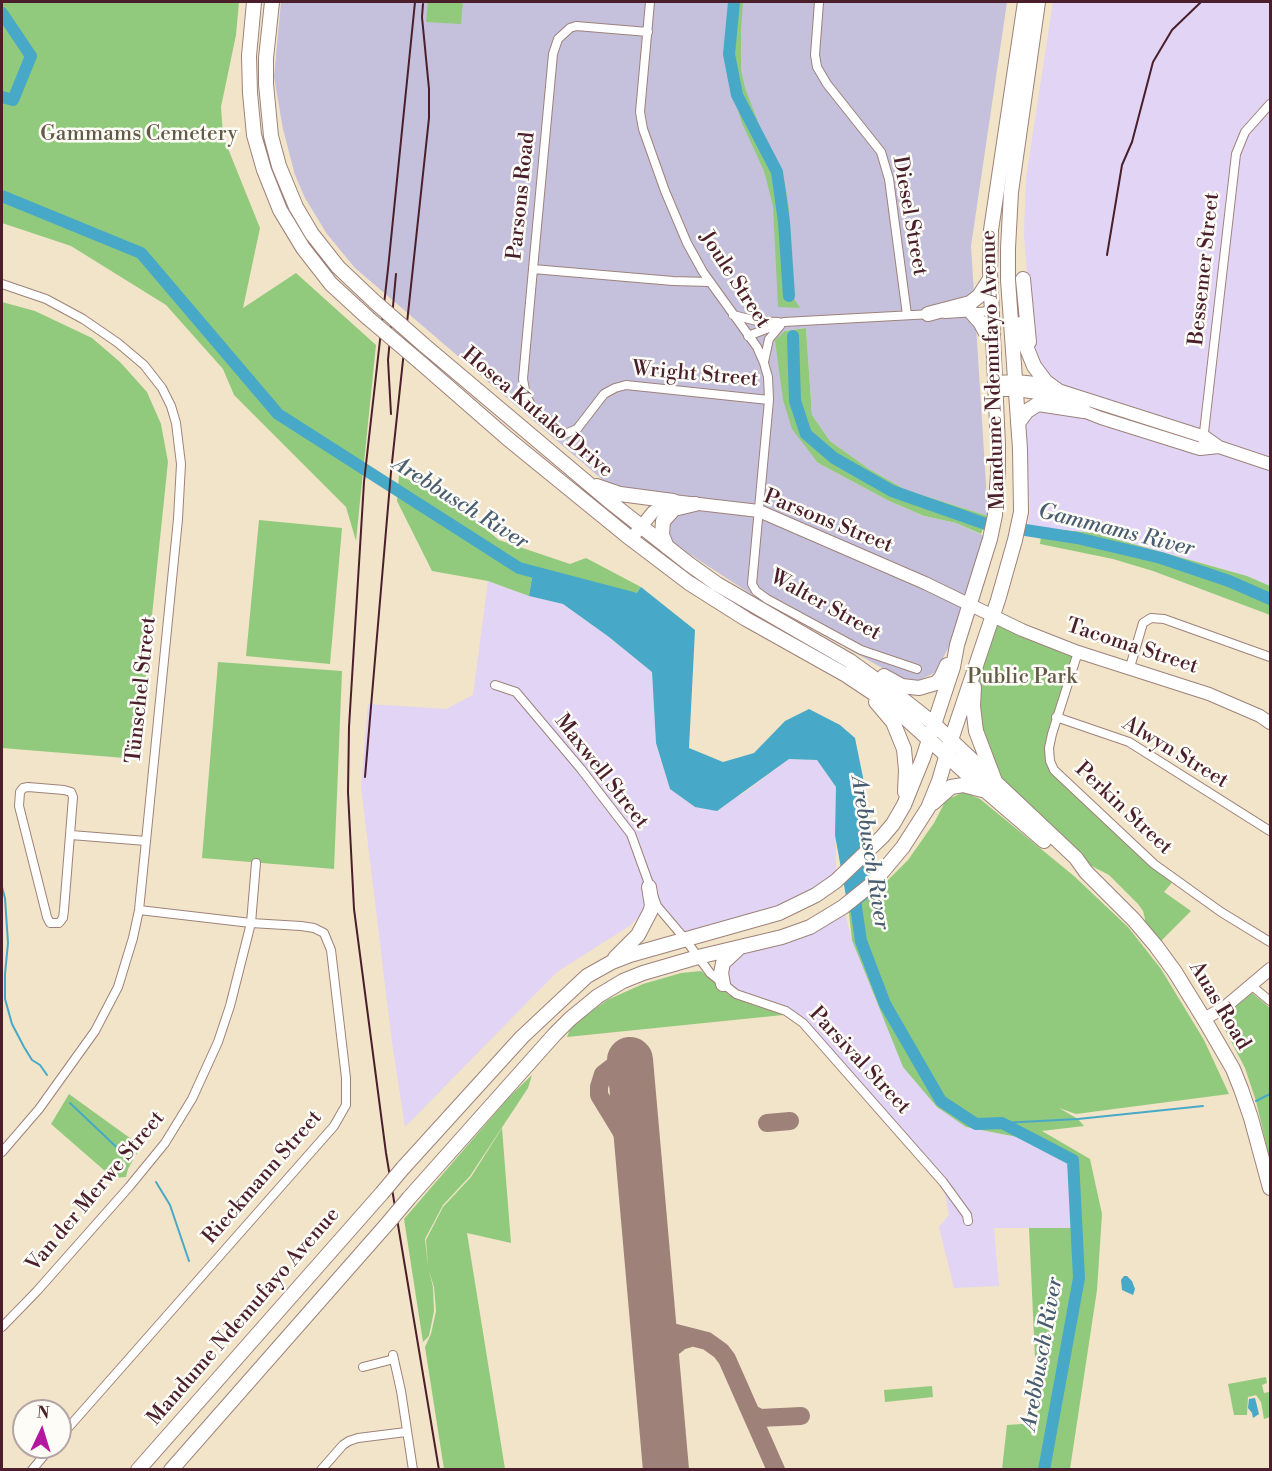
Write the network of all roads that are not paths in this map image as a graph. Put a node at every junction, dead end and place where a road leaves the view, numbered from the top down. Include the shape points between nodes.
1 (254, 2) edge
2 (272, 2) edge
3 (650, 2) edge
4 (819, 2) edge
5 (1025, 2) edge
6 (1038, 2) edge
7 (648, 32) junction
8 (1270, 104) edge
9 (1011, 192) junction
10 (990, 211) junction
11 (533, 269) junction
12 (990, 279) junction
13 (1023, 279) dead end
14 (1008, 280) junction
15 (710, 282) junction
16 (2, 284) edge
17 (1012, 311) junction
18 (993, 312) junction
19 (928, 314) junction
20 (972, 314) junction
21 (733, 315) junction
22 (907, 315) junction
23 (784, 322) junction
24 (748, 336) junction
25 (993, 338) junction
26 (1031, 358) junction
27 (764, 363) junction
28 (1017, 385) junction
29 (996, 386) junction
30 (1057, 390) junction
31 (769, 400) junction
32 (1084, 411) junction
33 (1018, 423) junction
34 (565, 434) joint
35 (1202, 443) junction
36 (1270, 464) edge
37 (582, 478) junction
38 (673, 501) junction
39 (695, 504) junction
40 (759, 511) junction
41 (641, 527) junction
42 (631, 539) junction
43 (667, 547) junction
44 (981, 610) junction
45 (803, 633) junction
46 (957, 645) junction
47 (1078, 652) junction
48 (1270, 657) edge
49 (977, 664) junction
50 (1130, 667) junction
51 (917, 669) dead end
52 (846, 675) junction
53 (495, 685) dead end
54 (1056, 717) junction
55 (1270, 723) edge
56 (934, 724) junction
57 (929, 739) junction
58 (951, 740) junction
59 (946, 755) junction
60 (992, 789) junction
61 (904, 804) junction
62 (928, 807) junction
63 (1270, 831) edge
64 (70, 835) junction
65 (146, 841) junction
66 (256, 863) dead end
67 (649, 887) junction
68 (139, 910) junction
69 (251, 923) junction
70 (685, 939) junction
71 (1270, 942) edge
72 (742, 946) junction
73 (698, 957) junction
74 (612, 962) junction
75 (1270, 969) edge
76 (723, 984) junction
77 (1252, 986) junction
78 (1270, 1001) edge
79 (1204, 1019) junction
80 (2, 1152) edge
81 (1270, 1188) edge
82 (968, 1221) dead end
83 (2, 1327) edge
84 (363, 1367) dead end
85 (72, 1423) edge
86 (406, 1432) junction
87 (138, 1470) edge
88 (171, 1470) edge
89 (321, 1470) edge
90 (413, 1470) edge

1 - 42 main road, Hosea Kutako Drive, bridge via 249,56 254,135 280,210 303,248 331,284 368,318
2 - 37 main road, Hosea Kutako Drive, bridge via 266,58 271,136 296,207 312,234 338,267 375,302
3 - 7 street, Joule Street
4 - 22 street, Diesel Street via 814,55 817,67 881,152
5 - 10 main road, Mandume Ndemufayo Avenue
6 - 9 main road, Mandume Ndemufayo Avenue
7 - 11 street, Parsons Road via 576,26 558,39 553,54
7 - 15 street, Joule Street via 640,112 643,129 687,243
8 - 35 street, Bessemer Street via 1245,132 1236,154
9 - 10 main road via 1002,208
9 - 14 main road, Mandume Ndemufayo Avenue
10 - 12 main road, Mandume Ndemufayo Avenue
11 - 15 street
11 - 34 street, Parsons Road via 523,379 526,396 553,429
12 - 18 main road, Mandume Ndemufayo Avenue
12 - 19 main road via 970,303
13 - 26 main road
14 - 17 main road, Mandume Ndemufayo Avenue
14 - 18 main road
15 - 21 street, Joule Street
16 - 65 street, Tünschel Street via 46,299 118,343 157,380 176,423 181,464 178,509
17 - 26 main road
17 - 28 main road, Mandume Ndemufayo Avenue
18 - 20 street
18 - 25 main road, Mandume Ndemufayo Avenue
19 - 20 street
19 - 22 street
20 - 25 main road
21 - 23 street
21 - 24 street, Joule Street
22 - 23 street
23 - 24 street
23 - 27 street via 772,332
24 - 27 street, Joule Street
25 - 29 main road, Mandume Ndemufayo Avenue
26 - 30 main road via 1039,374
27 - 31 street, Joule Street
28 - 29 street
28 - 30 street via 1036,383
28 - 32 street
28 - 33 main road, Mandume Ndemufayo Avenue
29 - 44 main road, Mandume Ndemufayo Avenue via 998,474
30 - 35 street
31 - 34 street, Wright Street via 626,385 604,394 577,429
31 - 40 street, Joule Street
32 - 33 main road via 1038,404
32 - 35 street
33 - 44 main road, Mandume Ndemufayo Avenue via 1021,512 1015,540
35 - 36 street
37 - 38 main road via 620,494
37 - 41 main road, Hosea Kutako Drive
38 - 39 street, Parsons Street
38 - 41 street via 653,512
39 - 40 street, Parsons Street
39 - 43 main road via 674,509 663,521 662,536
40 - 44 street, Parsons Street
40 - 51 street, Walter Street via 752,584 756,591 861,650
41 - 42 street
41 - 43 main road, Hosea Kutako Drive
42 - 52 main road, Hosea Kutako Drive via 746,619
43 - 45 main road, Hosea Kutako Drive via 717,584
44 - 46 main road, Mandume Ndemufayo Avenue
44 - 47 street, Tacoma Street
44 - 49 main road, Mandume Ndemufayo Avenue
45 - 46 main road via 911,688 929,686 941,678
45 - 56 main road, Hosea Kutako Drive via 873,676
46 - 56 main road, Mandume Ndemufayo Avenue
47 - 50 street, Tacoma Street
47 - 54 street, Perkin Street
48 - 50 street via 1164,619 1150,618 1143,623
49 - 58 main road, Mandume Ndemufayo Avenue
49 - 60 main road via 973,706
50 - 55 street, Tacoma Street via 1209,694
52 - 57 main road, Hosea Kutako Drive via 891,705
52 - 61 main road via 883,709 899,734 906,770
53 - 67 street, Maxwell Street via 516,692 621,820 634,841
54 - 63 street, Alwyn Street via 1129,742
54 - 71 street, Perkin Street via 1049,748 1054,771 1174,880
56 - 57 main road, Mandume Ndemufayo Avenue
56 - 58 main road, Hosea Kutako Drive
57 - 59 main road, Auas Road
57 - 61 main road, Mandume Ndemufayo Avenue
58 - 59 main road, Mandume Ndemufayo Avenue
58 - 60 main road, Auas Road
59 - 60 main road, Auas Road
59 - 62 main road, Mandume Ndemufayo Avenue
60 - 62 main road via 951,787
60 - 79 main road, Auas Road via 1134,920 1175,972
61 - 70 main road, Mandume Ndemufayo Avenue via 893,824 867,852 816,895 779,913
62 - 72 main road, Mandume Ndemufayo Avenue via 903,847 873,883 843,907 804,930
64 - 64 street via 63,918 54,924 47,918 19,806 23,788 71,792 74,804
64 - 65 street
65 - 68 street, Tünschel Street
66 - 69 street, Van der Merwe Street
67 - 70 street, Maxwell Street via 657,906
67 - 74 main road via 652,906 648,918 638,935
68 - 69 street, Rieckmann Street
68 - 80 street, Tünschel Street via 125,968 107,1010 61,1080
69 - 83 street, Van der Merwe Street via 218,1042 179,1121 129,1187
69 - 85 street, Rieckmann Street via 314,928 327,937 346,1078 346,1105 334,1126
70 - 73 street, Maxwell Street
70 - 74 main road, Mandume Ndemufayo Avenue
72 - 73 main road, Mandume Ndemufayo Avenue
72 - 76 main road via 723,963
73 - 76 street, Parsival Street
73 - 88 main road, Mandume Ndemufayo Avenue, bridge via 623,981 570,1019
74 - 87 main road, Mandume Ndemufayo Avenue, bridge via 587,976 539,1019
75 - 77 street
76 - 82 street, Parsival Street via 736,994 786,1011 803,1023 943,1182
77 - 78 street
77 - 79 street
79 - 81 main road, Auas Road via 1241,1089
84 - 86 street via 393,1357
86 - 89 street via 350,1441
86 - 90 street

